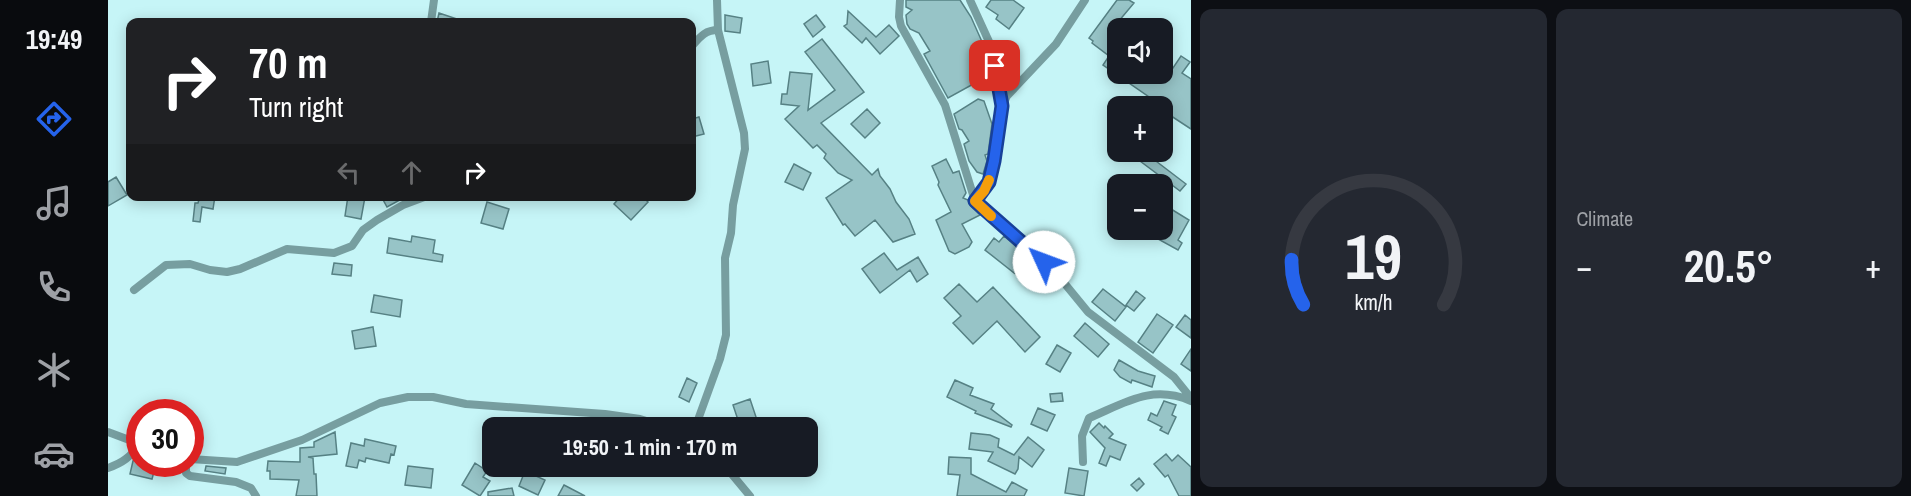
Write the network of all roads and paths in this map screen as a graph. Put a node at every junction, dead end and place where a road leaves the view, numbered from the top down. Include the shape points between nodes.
1 (434, 0) edge
2 (717, 0) edge
3 (900, 0) edge
4 (970, 0) edge
5 (1085, 0) edge
6 (432, 18) edge
7 (717, 30) junction
8 (696, 41) edge
9 (1002, 106) junction
10 (414, 201) edge
11 (975, 201) junction
12 (134, 290) dead end
13 (1191, 400) edge
14 (626, 417) edge
15 (699, 417) edge
16 (108, 432) edge
17 (126, 439) edge
18 (126, 459) edge
19 (204, 460) edge
20 (1083, 462) dead end
21 (108, 468) edge
22 (198, 477) edge
23 (734, 477) edge
24 (256, 496) edge
25 (750, 496) edge

1 - 6 street
2 - 7 street
3 - 11 street via 901,26 945,105
4 - 9 street via 992,46
5 - 9 street via 1056,44
7 - 8 street via 703,33
7 - 15 street via 745,149 726,258 726,335
9 - 11 street via 989,182
10 - 12 street via 363,230 352,246 334,252 287,249 227,272 190,264 166,264
11 - 13 street via 1056,273 1088,312 1174,377
13 - 20 street via 1145,394 1089,418 1082,436
14 - 19 street via 408,397 380,403 302,440 237,462
16 - 17 street
18 - 21 street
22 - 24 street via 236,482 251,488
23 - 25 street

